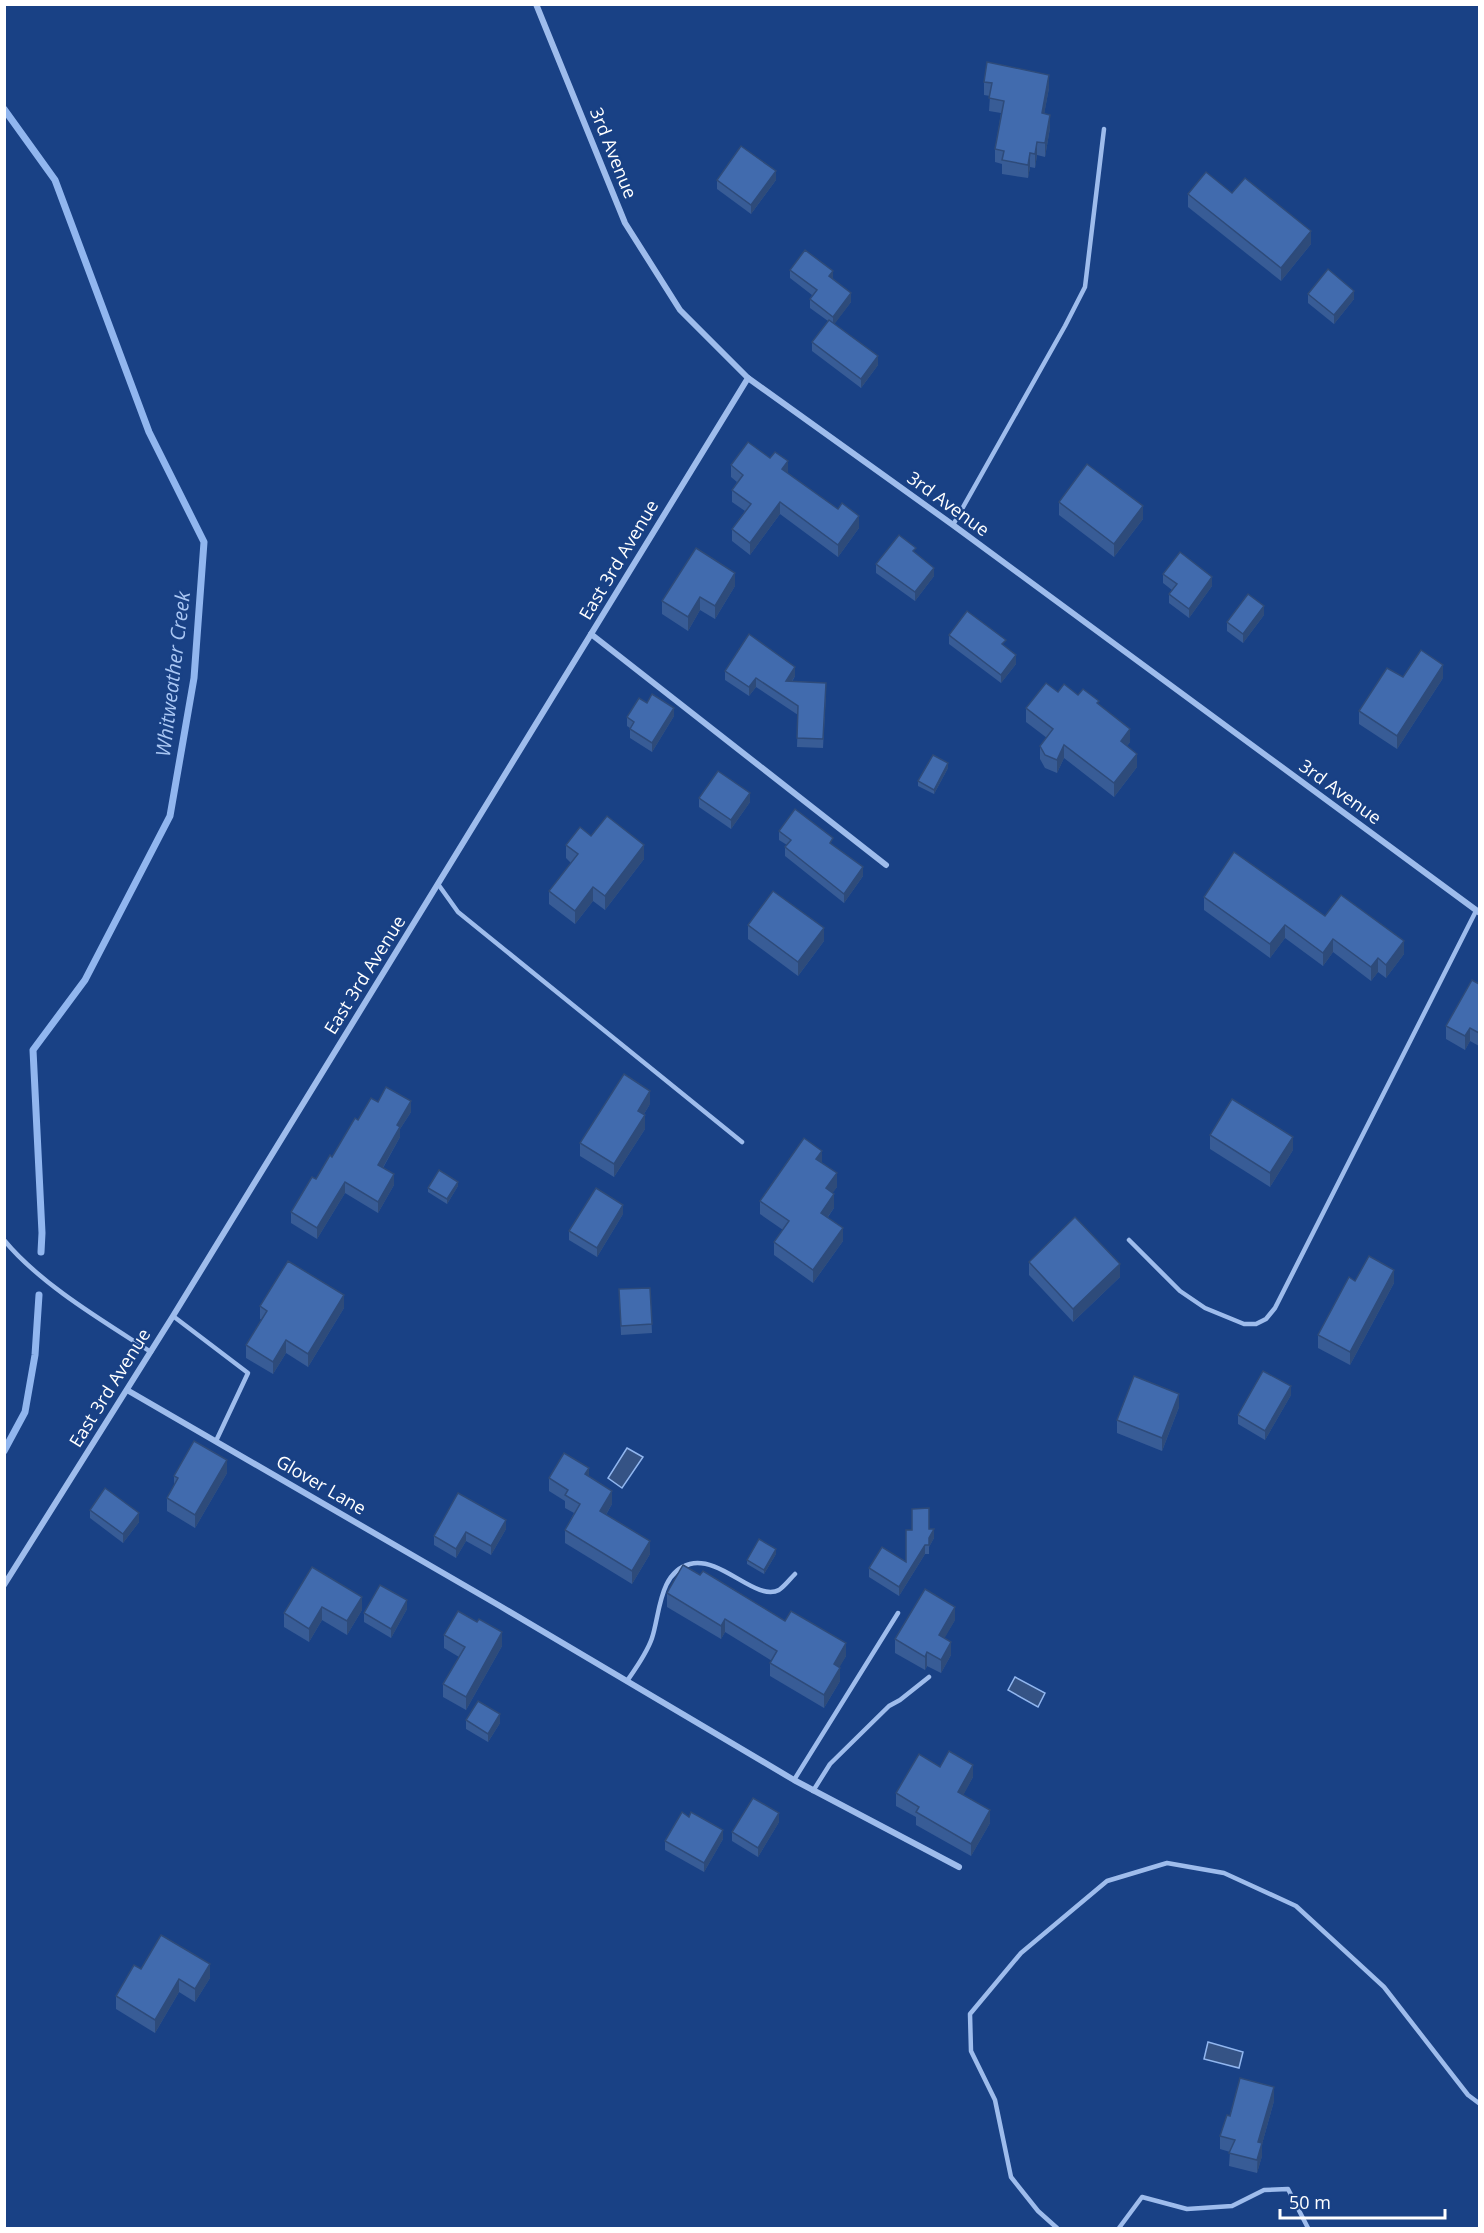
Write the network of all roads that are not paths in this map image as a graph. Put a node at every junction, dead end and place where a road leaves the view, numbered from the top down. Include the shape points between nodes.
1 (536, 4) edge
2 (1104, 129) dead end
3 (748, 378) junction
4 (953, 525) junction
5 (591, 634) junction
6 (886, 865) dead end
7 (438, 884) junction
8 (1478, 912) edge
9 (742, 1142) dead end
10 (4, 1240) edge
11 (1129, 1240) dead end
12 (173, 1316) junction
13 (150, 1352) junction
14 (127, 1390) junction
15 (216, 1442) junction
16 (795, 1574) dead end
17 (4, 1585) edge
18 (898, 1613) dead end
19 (929, 1677) dead end
20 (627, 1681) junction
21 (794, 1780) junction
22 (813, 1791) junction
23 (959, 1867) dead end
24 (1479, 2104) edge
25 (1057, 2229) edge
26 (1119, 2229) edge
27 (1308, 2229) edge

1 - 3 street, 3rd Avenue via 625,224 680,310
2 - 4 lane via 1085,287
3 - 4 street, 3rd Avenue
3 - 5 street, East 3rd Avenue
4 - 8 street, 3rd Avenue
5 - 6 street
5 - 7 street, East 3rd Avenue
7 - 9 lane via 458,912
7 - 12 street, East 3rd Avenue
8 - 11 lane via 1266,1319 1244,1324 1205,1308 1180,1291
10 - 13 lane via 86,1310
12 - 13 street, East 3rd Avenue
12 - 15 lane via 248,1373
13 - 14 street, East 3rd Avenue
14 - 15 street, Glover Lane
14 - 17 street, East 3rd Avenue
15 - 20 street, Glover Lane
16 - 20 lane via 770,1593 707,1563 690,1564 677,1571 659,1605 652,1638
18 - 21 lane
19 - 22 lane via 890,1706 830,1764
20 - 21 street, Glover Lane
21 - 22 street, Glover Lane
22 - 23 street, Glover Lane
24 - 25 lane via 1384,1987 1296,1905 1224,1873 1167,1863 1107,1881 1021,1953 970,2014 971,2051 995,2100 1011,2176
26 - 27 lane via 1142,2197 1187,2209 1232,2206 1264,2190 1288,2189

